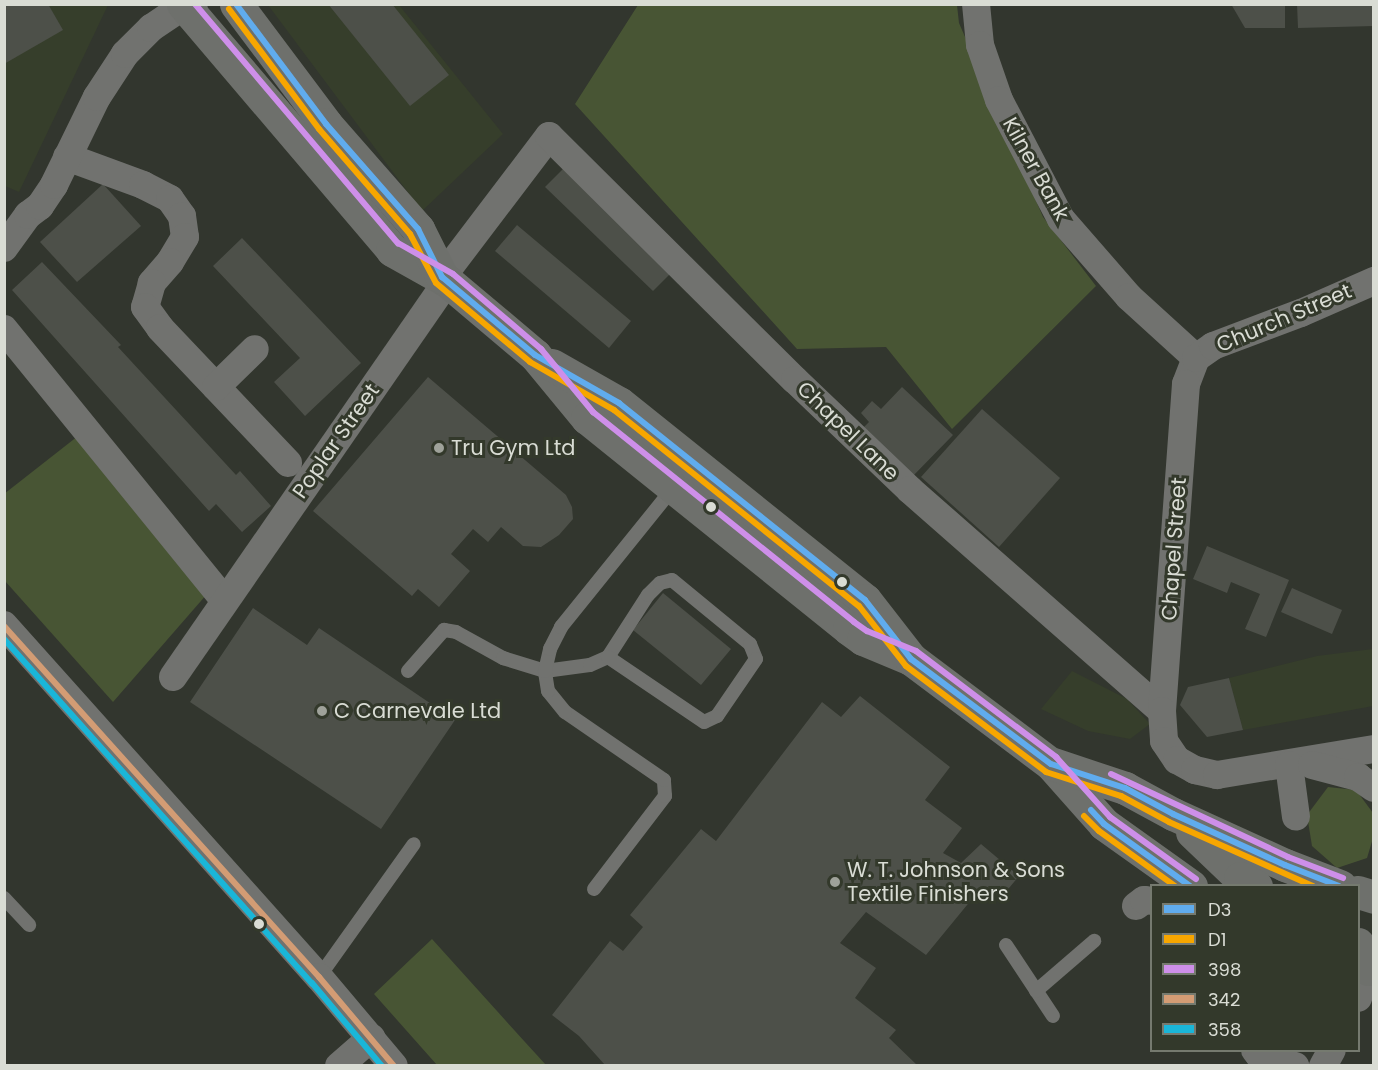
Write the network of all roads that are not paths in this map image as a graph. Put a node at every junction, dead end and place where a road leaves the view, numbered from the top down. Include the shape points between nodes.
1 (236, 4) edge
2 (976, 4) edge
3 (187, 5) edge
4 (549, 136) joint
5 (67, 157) junction
6 (16, 216) edge
7 (4, 248) edge
8 (444, 279) junction
9 (1374, 280) edge
10 (4, 329) edge
11 (255, 349) dead end
12 (535, 355) junction
13 (1196, 358) junction
14 (216, 387) junction
15 (288, 463) dead end
16 (674, 488) junction
17 (225, 601) junction
18 (4, 625) edge
19 (608, 657) junction
20 (911, 659) junction
21 (408, 671) dead end
22 (545, 671) junction
23 (173, 677) dead end
24 (1162, 711) junction
25 (1374, 750) edge
26 (1051, 764) junction
27 (1296, 764) junction
28 (1374, 788) edge
29 (1173, 814) junction
30 (1296, 817) dead end
31 (414, 843) dead end
32 (1190, 884) edge
33 (1254, 884) edge
34 (1337, 884) edge
35 (594, 889) dead end
36 (1360, 892) edge
37 (4, 898) edge
38 (1374, 898) edge
39 (1360, 912) edge
40 (29, 925) dead end
41 (1094, 941) dead end
42 (1006, 945) dead end
43 (319, 977) junction
44 (1036, 991) junction
45 (1053, 1016) dead end
46 (371, 1038) junction
47 (1257, 1052) edge
48 (1331, 1052) edge
49 (339, 1065) edge
50 (394, 1065) edge
51 (1295, 1065) edge
52 (1321, 1065) edge

1 - 8 highway via 326,124 418,229
2 - 13 street, Kilner Bank via 980,45 999,100 1061,219 1129,297
3 - 5 street via 151,28 125,54 103,86
3 - 8 highway via 392,250
4 - 8 street, Poplar Street
4 - 24 street, Chapel Lane via 910,490
5 - 6 street via 40,206
5 - 14 street via 143,185 170,199 182,216 185,237 152,283 145,307
6 - 7 street
8 - 12 highway
8 - 17 street, Poplar Street
9 - 13 street, Church Street via 1213,346
10 - 17 street
11 - 14 street
12 - 16 highway via 587,418
12 - 20 highway via 619,403 865,600
13 - 24 street, Chapel Street via 1186,384
14 - 15 street
16 - 20 highway via 863,639
16 - 22 lane via 561,627
17 - 23 street, Poplar Street
18 - 43 street
19 - 19 lane via 648,595 660,583 672,580 750,644 756,659 717,716 704,722
19 - 22 lane via 590,665
20 - 26 highway
21 - 22 lane via 444,630 456,632 503,658
22 - 35 lane via 548,691 565,712 664,780 664,796
24 - 27 street, Chapel Street via 1164,741 1177,760 1195,770 1217,775
25 - 27 street
26 - 29 highway via 1125,788
26 - 32 highway via 1104,824
27 - 28 street via 1358,777
27 - 30 street
29 - 33 highway via 1240,878
29 - 34 highway via 1284,865
31 - 43 lane
36 - 38 highway
37 - 40 lane
38 - 39 street
41 - 44 lane
42 - 44 lane
43 - 46 street
44 - 45 lane
46 - 49 street
46 - 50 street
47 - 51 street
48 - 52 street

